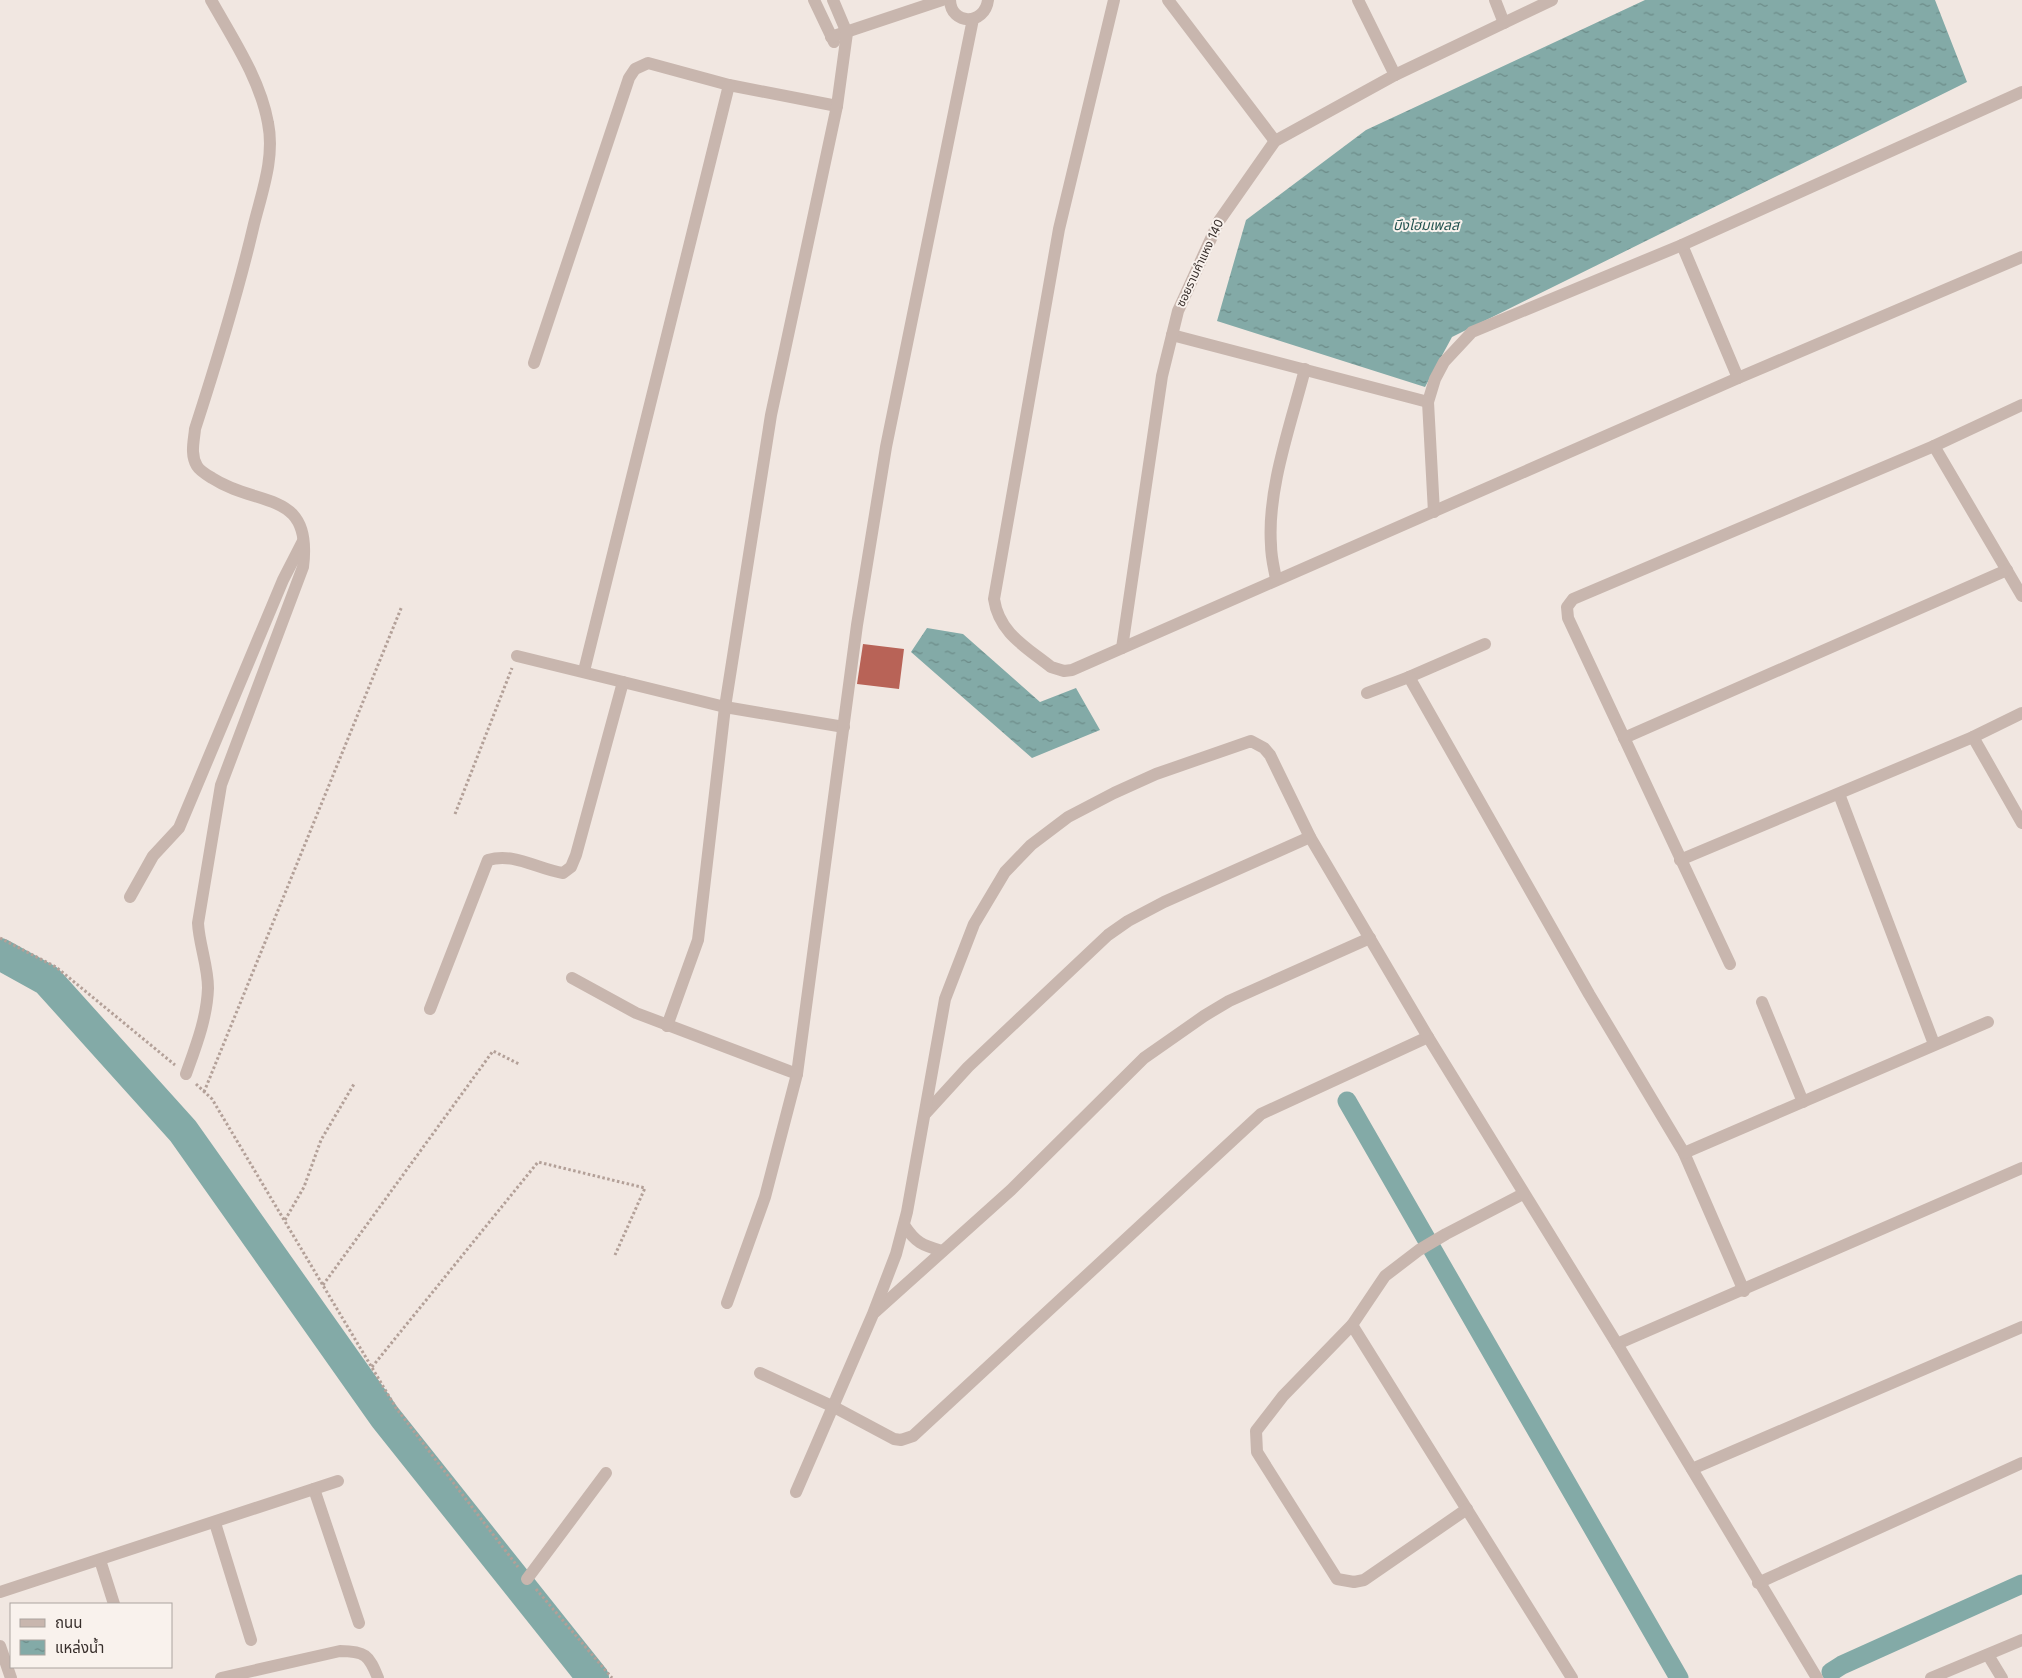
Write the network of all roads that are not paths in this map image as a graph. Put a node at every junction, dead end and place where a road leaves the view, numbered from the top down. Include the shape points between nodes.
1 (211, 0) edge
2 (814, 0) edge
3 (833, 0) edge
4 (942, 0) edge
5 (950, 0) edge
6 (988, 0) edge
7 (1114, 0) edge
8 (1168, 0) edge
9 (1358, 0) edge
10 (1495, 0) edge
11 (1552, 0) edge
12 (973, 20) junction
13 (1504, 23) junction
14 (847, 33) junction
15 (831, 37) junction
16 (843, 58) junction
17 (1395, 74) junction
18 (729, 85) junction
19 (2022, 92) edge
20 (837, 106) junction
21 (1275, 141) junction
22 (1682, 245) junction
23 (2022, 257) edge
24 (1172, 335) junction
25 (534, 363) dead end
26 (1305, 369) junction
27 (1738, 378) junction
28 (1428, 402) junction
29 (2022, 405) edge
30 (1934, 446) junction
31 (1434, 512) junction
32 (304, 538) junction
33 (2007, 570) junction
34 (1276, 579) junction
35 (2022, 596) edge
36 (1486, 644) dead end
37 (1122, 648) junction
38 (517, 656) road end
39 (248, 666) junction
40 (264, 672) junction
41 (584, 672) junction
42 (1409, 677) junction
43 (623, 682) junction
44 (1368, 694) dead end
45 (725, 707) junction
46 (2022, 713) edge
47 (844, 727) junction
48 (1973, 737) junction
49 (1624, 738) junction
50 (1839, 794) junction
51 (2022, 823) edge
52 (1310, 837) junction
53 (1680, 860) junction
54 (130, 897) dead end
55 (1370, 938) junction
56 (1730, 964) dead end
57 (572, 978) dead end
58 (1762, 1002) dead end
59 (430, 1009) dead end
60 (1988, 1022) dead end
61 (667, 1026) junction
62 (1428, 1037) junction
63 (1934, 1044) junction
64 (186, 1074) road end
65 (797, 1074) junction
66 (1802, 1102) junction
67 (926, 1113) junction
68 (1684, 1154) junction
69 (2022, 1168) edge
70 (1523, 1194) junction
71 (904, 1225) junction
72 (942, 1251) junction
73 (1744, 1291) junction
74 (727, 1303) dead end
75 (873, 1314) junction
76 (1352, 1325) junction
77 (2022, 1327) edge
78 (1617, 1344) junction
79 (760, 1373) dead end
80 (834, 1406) junction
81 (2022, 1463) edge
82 (1692, 1470) junction
83 (606, 1473) dead end
84 (338, 1481) dead end
85 (314, 1489) junction
86 (796, 1492) dead end
87 (1467, 1509) junction
88 (215, 1523) junction
89 (100, 1560) junction
90 (528, 1579) road end
91 (1758, 1583) junction
92 (0, 1592) edge
93 (114, 1603) edge
94 (359, 1623) dead end
95 (251, 1640) dead end
96 (2022, 1640) edge
97 (0, 1646) edge
98 (1988, 1655) junction
99 (11, 1678) edge
100 (221, 1678) edge
101 (378, 1678) edge
102 (1572, 1678) edge
103 (1817, 1678) edge
104 (1931, 1678) edge
105 (2002, 1678) edge

1 - 32 street via 261,93 269,125 270,146 241,279 196,428 194,459 198,468 221,484 280,504 302,526
2 - 15 street
3 - 14 street
4 - 14 street
5 - 12 street via 956,15
6 - 12 street via 984,12
7 - 37 street via 1058,229 994,599 998,619 1008,632 1057,670 1072,670
8 - 21 street
9 - 17 street
10 - 13 street
11 - 13 street, ซอยรามคำแหง 140
12 - 47 street via 886,447
13 - 17 street, ซอยรามคำแหง 140
14 - 15 street
14 - 16 street
15 - 16 street
16 - 20 street
17 - 21 street, ซอยรามคำแหง 140
18 - 20 street
18 - 25 street via 648,63 634,69
18 - 41 street
19 - 22 street
20 - 45 street via 771,415
21 - 24 street, ซอยรามคำแหง 140 via 1219,221 1178,311
22 - 27 street
22 - 28 street via 1472,332 1444,362
23 - 27 street
24 - 26 street
24 - 37 street, ซอยรามคำแหง 140 via 1162,376
26 - 28 street
26 - 34 street via 1282,456 1274,502 1271,544
27 - 31 street
28 - 31 street
29 - 30 street
30 - 33 street
30 - 49 street via 1573,599 1567,607 1568,618
31 - 34 street
32 - 39 street
32 - 40 street via 303,567
33 - 35 street
33 - 49 street
34 - 37 street
36 - 42 street
38 - 41 street
39 - 40 street
39 - 54 street via 179,828 153,856
40 - 64 street via 221,786 213,824 198,923 198,941 208,986 206,1012
41 - 43 street
42 - 44 street
42 - 68 street
43 - 45 street
43 - 59 street via 571,867 563,872 551,871 511,857 488,860
45 - 47 street
45 - 61 street via 698,940
46 - 48 street
47 - 65 street
48 - 50 street
48 - 51 street
49 - 53 street
50 - 53 street
50 - 63 street
52 - 55 street
52 - 67 street via 1164,902 1108,935 968,1067
52 - 67 street via 1270,755 1251,741 1156,774 1068,817 1031,845 1005,872 974,924 945,1000
53 - 56 street
55 - 62 street
55 - 72 street via 1229,1001 1144,1058 1011,1190
57 - 61 street
58 - 66 street
60 - 63 street
61 - 65 street
62 - 70 street
62 - 80 street via 1261,1114 912,1436 894,1439
63 - 66 street
65 - 74 street via 765,1197
66 - 68 street
67 - 71 street
68 - 73 street
69 - 73 street
70 - 76 street via 1419,1250 1385,1276
70 - 78 street
71 - 72 street via 913,1239
71 - 75 street
72 - 75 street
73 - 78 street
75 - 80 street
76 - 87 street
76 - 87 street via 1283,1396 1256,1430 1256,1452 1337,1579 1344,1582 1364,1580
77 - 82 street
78 - 82 street
79 - 80 street
80 - 86 street
81 - 91 street
82 - 91 street
83 - 90 street
84 - 85 street
85 - 88 street
85 - 94 street
87 - 102 street
88 - 89 street
88 - 95 street
89 - 92 street
89 - 93 street
91 - 103 street
96 - 98 street
97 - 99 street
98 - 104 street
98 - 105 street
100 - 101 street via 340,1651 365,1654

